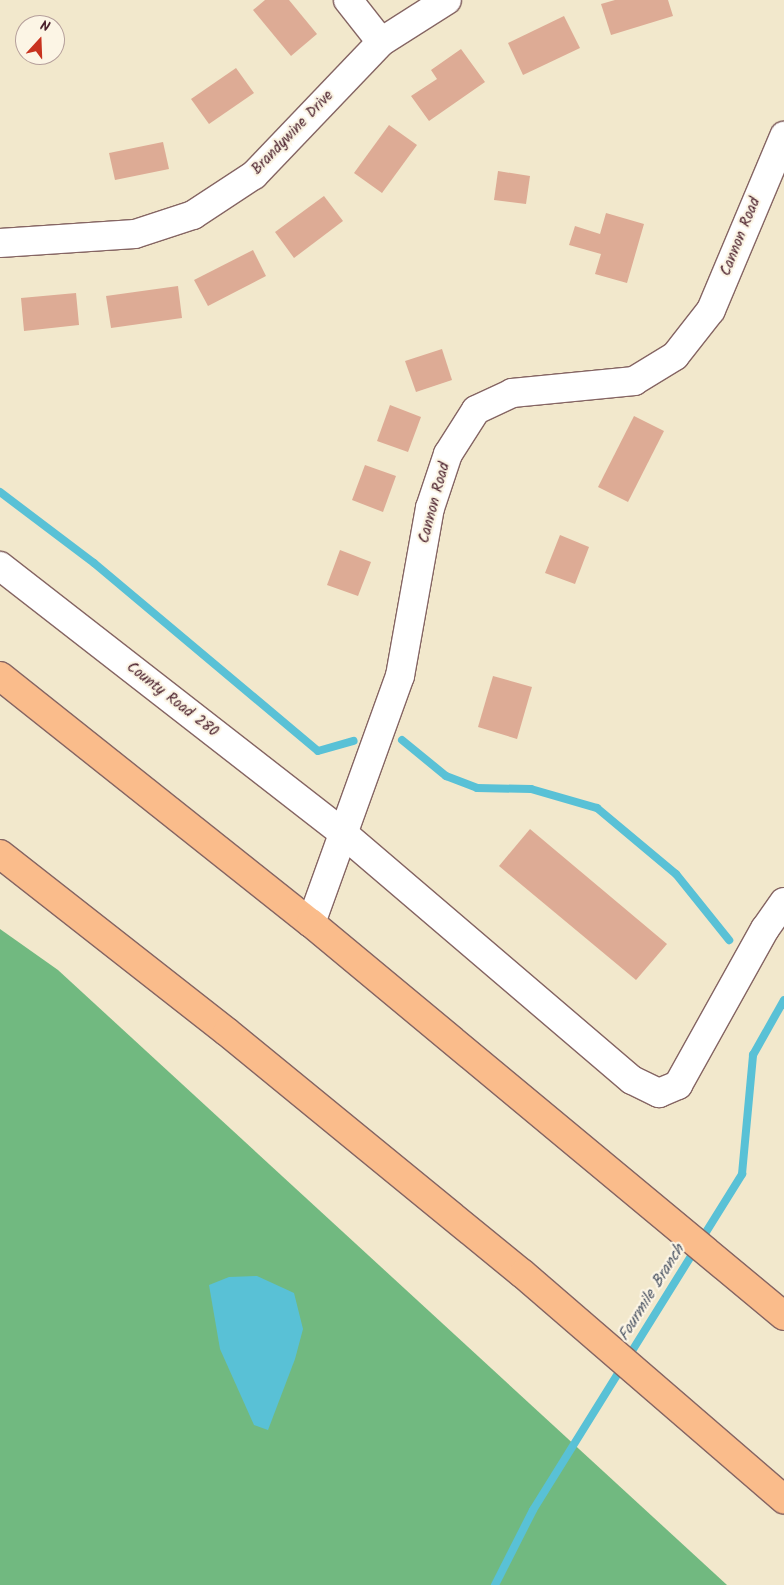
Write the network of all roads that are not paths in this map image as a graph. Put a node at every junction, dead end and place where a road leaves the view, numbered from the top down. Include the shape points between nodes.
1 (348, 0) edge
2 (447, 0) edge
3 (381, 42) junction
4 (784, 136) edge
5 (0, 243) edge
6 (0, 566) edge
7 (0, 676) edge
8 (345, 835) junction
9 (0, 854) edge
10 (784, 902) edge
11 (312, 923) junction
12 (784, 1316) edge
13 (784, 1499) edge

1 - 3 street
2 - 3 street, Brandywine Drive
3 - 5 street, Brandywine Drive via 254,175 193,216 135,234
4 - 8 street, Cannon Road via 711,310 675,356 634,381 512,393 476,410 448,454 430,508 400,676
6 - 8 street, County Road 280
7 - 11 highway
8 - 10 street, County Road 280 via 632,1080 659,1094 678,1085 765,928
8 - 11 street, Cannon Road
9 - 13 highway via 227,1032 523,1274
11 - 12 highway

